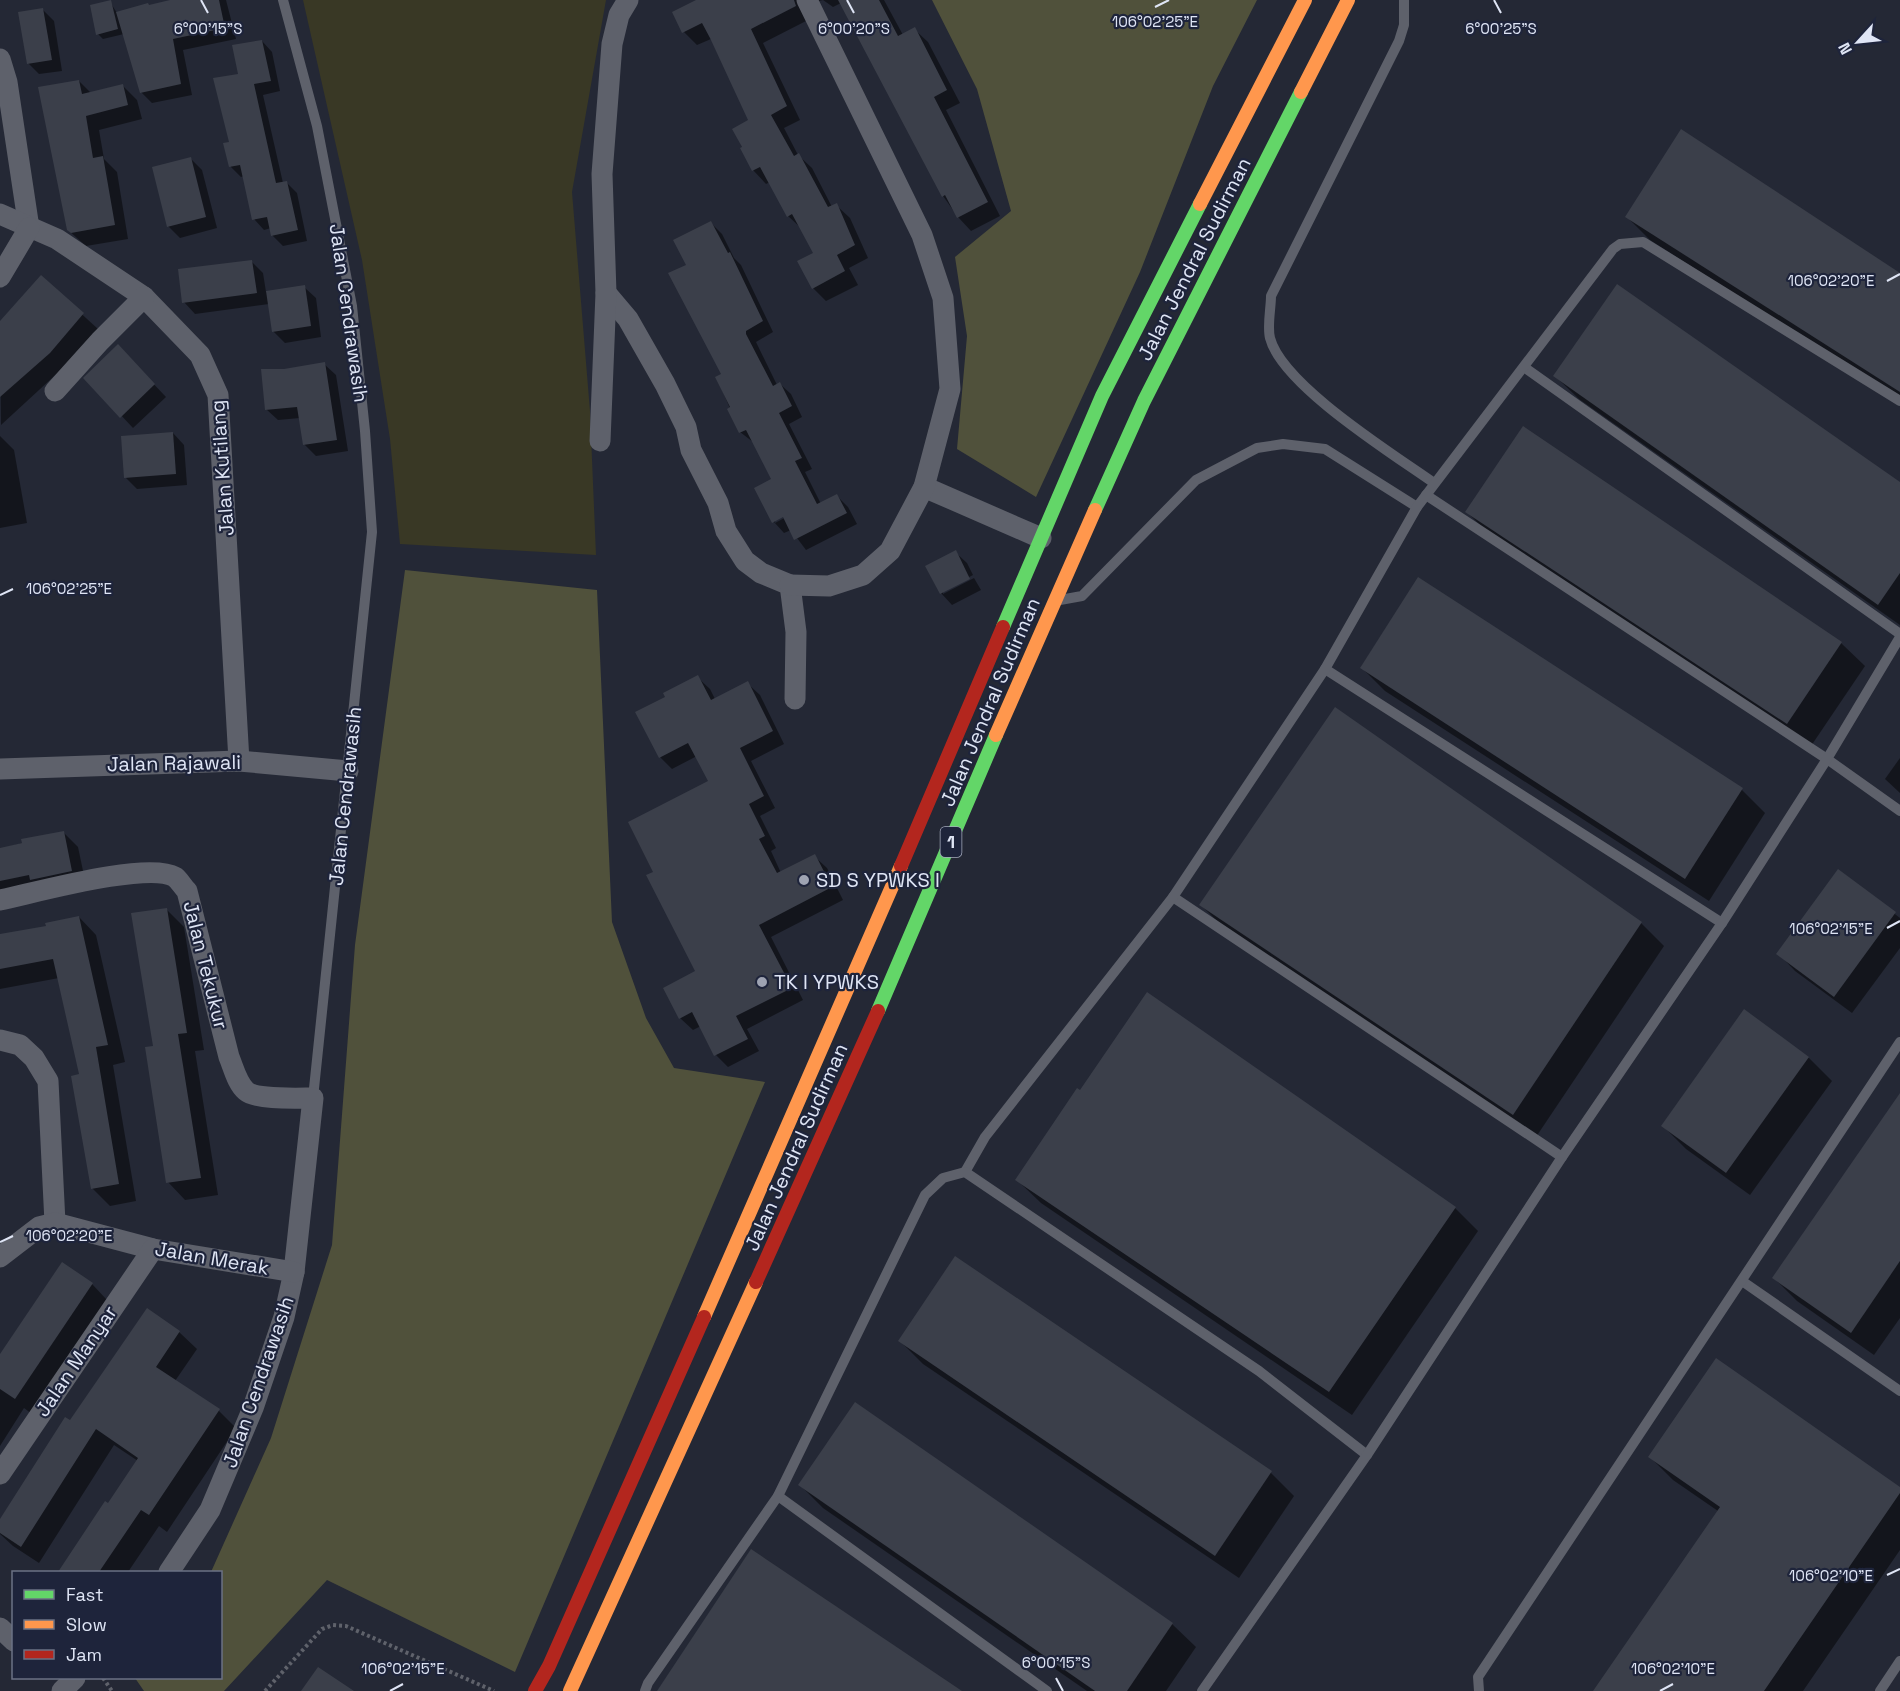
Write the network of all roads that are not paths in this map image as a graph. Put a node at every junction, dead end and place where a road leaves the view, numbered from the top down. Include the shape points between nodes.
1 (283, 0) edge
2 (628, 0) edge
3 (807, 0) edge
4 (1305, 0) edge
5 (1348, 0) edge
6 (1404, 0) edge
7 (0, 59) edge
8 (0, 214) edge
9 (29, 228) junction
10 (0, 278) edge
11 (606, 293) junction
12 (144, 297) junction
13 (1524, 367) junction
14 (55, 392) dead end
15 (1900, 401) edge
16 (600, 441) dead end
17 (1434, 483) junction
18 (924, 487) junction
19 (1426, 495) junction
20 (1417, 507) junction
21 (1041, 538) junction
22 (790, 585) junction
23 (1054, 601) junction
24 (1900, 635) edge
25 (1325, 669) junction
26 (795, 699) dead end
27 (1827, 759) junction
28 (239, 761) junction
29 (0, 769) edge
30 (348, 771) junction
31 (1900, 811) edge
32 (1173, 897) junction
33 (0, 900) edge
34 (1722, 923) junction
35 (0, 1040) edge
36 (1900, 1042) edge
37 (313, 1098) junction
38 (1562, 1157) junction
39 (965, 1172) junction
40 (55, 1223) junction
41 (153, 1249) junction
42 (0, 1257) edge
43 (294, 1272) junction
44 (1742, 1281) junction
45 (1900, 1391) edge
46 (1367, 1455) junction
47 (0, 1474) edge
48 (778, 1496) junction
49 (170, 1571) edge
50 (0, 1628) edge
51 (12, 1639) edge
52 (1900, 1661) edge
53 (535, 1691) edge
54 (570, 1691) edge
55 (645, 1691) edge
56 (1047, 1691) edge
57 (1202, 1691) edge
58 (1479, 1691) edge
59 (1880, 1691) edge

1 - 30 lane, Jalan Cendrawasih via 317,126 347,284 365,431 372,532
2 - 11 street via 619,15 610,68 602,174
3 - 18 street via 922,235 943,298 950,389
4 - 21 highway, Jalan Jendral Sudirman / 1 via 1102,396
5 - 23 highway, Jalan Jendral Sudirman / 1 via 1144,401
6 - 17 lane via 1404,25 1399,41 1271,296 1270,338 1293,376 1345,420
7 - 9 street via 7,82
8 - 9 street, Jalan Kutilang
9 - 10 street
9 - 12 street, Jalan Kutilang via 57,239
11 - 16 street
11 - 22 street via 628,319 665,384 686,427 691,450 718,503 726,531 745,561
12 - 14 street
12 - 28 street, Jalan Kutilang via 201,355 218,394
13 - 15 lane via 1613,249 1620,244 1643,242
13 - 17 lane
13 - 24 lane
17 - 19 lane
18 - 21 street
18 - 22 street via 890,551 863,575 829,586
19 - 20 lane
19 - 27 lane
20 - 23 lane via 1325,449 1283,444 1257,448 1196,480 1082,596
20 - 25 lane
21 - 53 highway, Jalan Jendral Sudirman / 1 via 829,1035
22 - 26 street via 796,632
23 - 54 highway, Jalan Jendral Sudirman / 1 via 891,981
24 - 27 lane
25 - 32 lane
25 - 34 lane
27 - 31 lane
27 - 34 lane
28 - 29 street, Jalan Rajawali
28 - 30 street, Jalan Rajawali
30 - 37 lane, Jalan Cendrawasih
32 - 38 lane
32 - 39 lane via 985,1137
33 - 37 street, Jalan Tekukur via 127,873 174,877 187,891 238,1080 248,1093
34 - 38 lane
35 - 40 street via 20,1045 34,1058 48,1081
36 - 44 lane
37 - 43 street, Jalan Cendrawasih
38 - 46 lane
39 - 46 lane via 1259,1371
39 - 48 lane via 943,1178 925,1194
40 - 41 street, Jalan Merak
40 - 42 street via 39,1227
41 - 43 street, Jalan Merak
41 - 47 street, Jalan Manyar
43 - 49 street, Jalan Cendrawasih via 284,1317 235,1453 210,1510
44 - 45 lane
44 - 58 lane via 1478,1677
46 - 57 lane
48 - 55 lane
48 - 56 lane
50 - 51 street
52 - 59 lane

